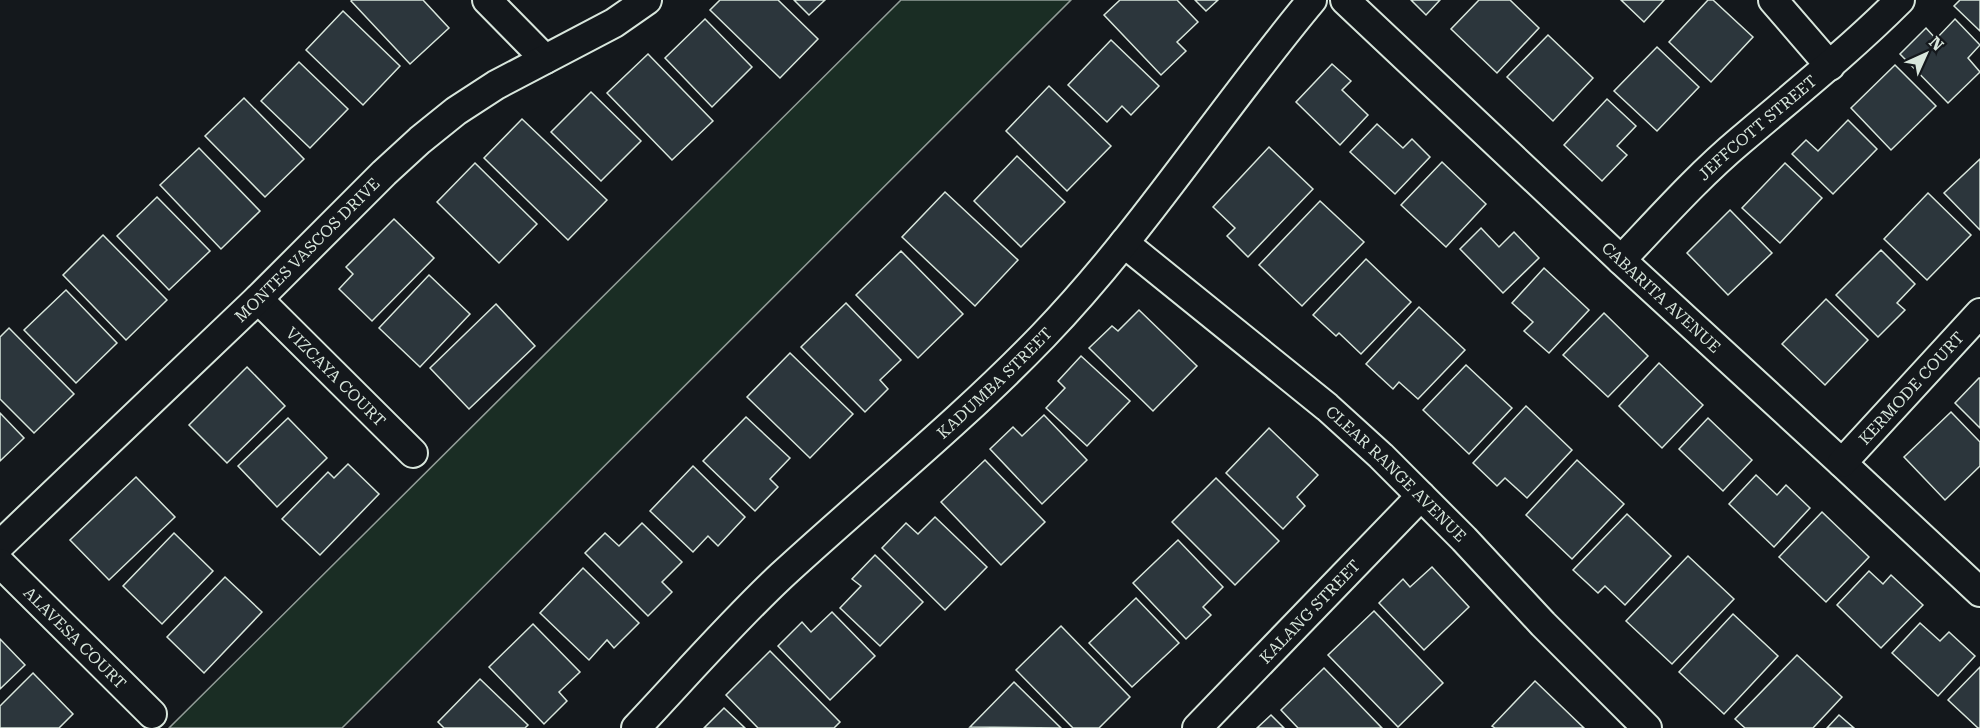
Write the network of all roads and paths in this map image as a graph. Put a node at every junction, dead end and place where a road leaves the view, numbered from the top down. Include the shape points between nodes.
1 (487, 0) edge
2 (647, 0) edge
3 (1312, 0) edge
4 (1345, 0) edge
5 (1773, 0) edge
6 (1900, 0) edge
7 (545, 59) junction
8 (1830, 66) junction
9 (1124, 243) junction
10 (1621, 260) junction
11 (258, 300) junction
12 (1980, 313) edge
13 (413, 453) dead end
14 (1842, 463) junction
15 (1421, 496) junction
16 (0, 545) edge
17 (0, 563) edge
18 (1980, 592) edge
19 (152, 714) dead end
20 (636, 728) edge
21 (1197, 728) edge
22 (1647, 728) edge

1 - 7 street
2 - 7 street, MONTES VASCOS DRIVE via 614,23
3 - 9 street, KADUMBA STREET
4 - 10 street, CABARITA AVENUE
5 - 8 street
6 - 8 street, JEFFCOTT STREET
7 - 11 street, MONTES VASCOS DRIVE via 496,85 420,140
8 - 10 street, JEFFCOTT STREET via 1740,141
9 - 15 street, CLEAR RANGE AVENUE via 1327,407
9 - 20 street, KADUMBA STREET via 1043,336 780,578
10 - 14 street, CABARITA AVENUE
11 - 13 street, VIZCAYA COURT
11 - 16 street, MONTES VASCOS DRIVE
12 - 14 street, KERMODE COURT
14 - 18 street, CABARITA AVENUE
15 - 21 street, KALANG STREET
15 - 22 street, CLEAR RANGE AVENUE
17 - 19 street, ALAVESA COURT

